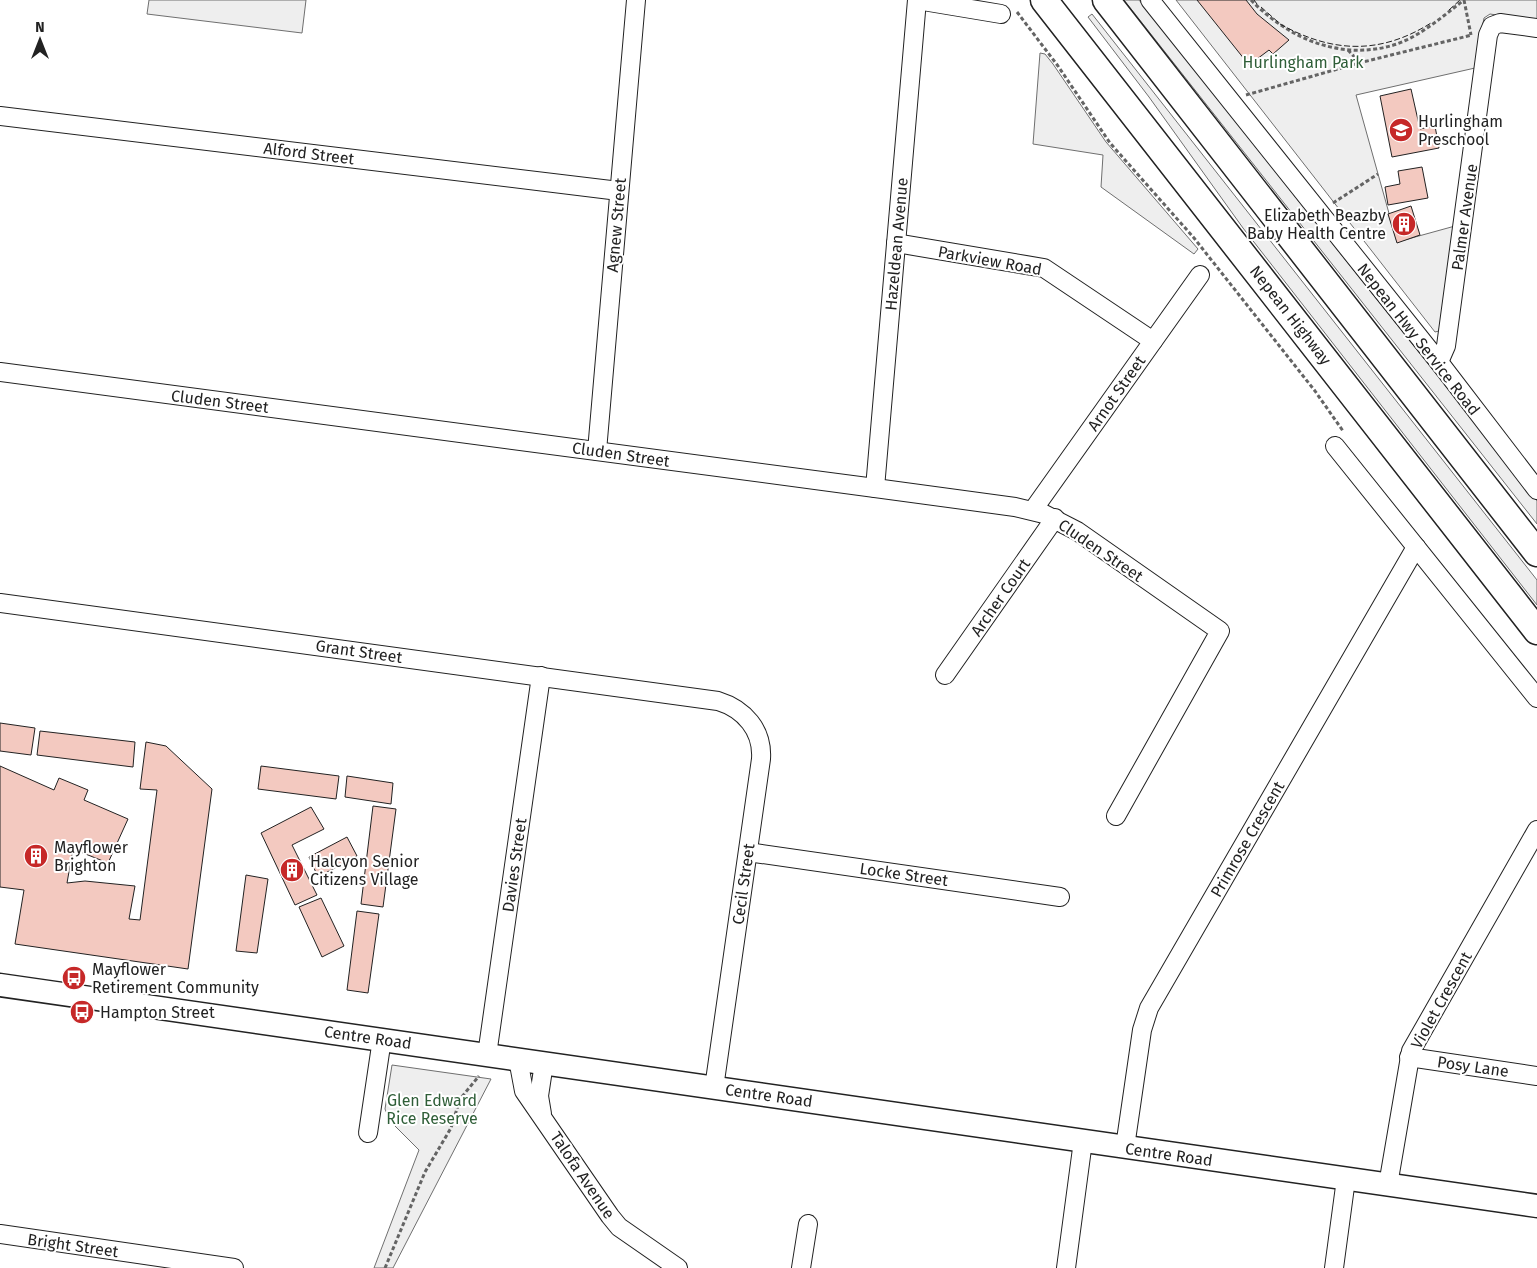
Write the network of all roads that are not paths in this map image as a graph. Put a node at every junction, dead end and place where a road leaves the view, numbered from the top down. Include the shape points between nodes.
1 (636, 0) edge
2 (917, 0) edge
3 (1106, 0) edge
4 (1150, 0) edge
5 (1053, 3) edge
6 (998, 8) edge
7 (1537, 28) edge
8 (0, 116) edge
9 (619, 191) junction
10 (896, 243) junction
11 (1200, 275) dead end
12 (1153, 341) junction
13 (1439, 362) junction
14 (0, 372) edge
15 (1342, 442) road end
16 (597, 451) junction
17 (874, 488) junction
18 (1537, 490) edge
19 (1033, 510) junction
20 (1055, 518) junction
21 (1416, 547) junction
22 (1537, 553) edge
23 (0, 603) edge
24 (1537, 631) edge
25 (945, 675) dead end
26 (541, 676) junction
27 (1537, 698) edge
28 (718, 701) joint
29 (1116, 816) dead end
30 (1537, 830) edge
31 (748, 852) junction
32 (1060, 897) dead end
33 (0, 985) edge
34 (382, 1039) junction
35 (487, 1055) junction
36 (1409, 1057) junction
37 (518, 1059) junction
38 (544, 1063) junction
39 (1537, 1076) edge
40 (714, 1088) junction
41 (542, 1114) junction
42 (368, 1133) dead end
43 (1083, 1141) junction
44 (1124, 1147) junction
45 (1346, 1179) junction
46 (1388, 1185) junction
47 (1537, 1206) edge
48 (808, 1224) dead end
49 (0, 1234) edge
50 (234, 1268) edge
51 (678, 1268) edge
52 (802, 1268) edge
53 (1066, 1268) edge
54 (1334, 1268) edge

1 - 9 street, Agnew Street
2 - 6 street
2 - 10 street, Hazeldean Avenue
3 - 22 highway
4 - 13 street, Nepean Hwy Service Road
5 - 24 highway, Nepean Highway
7 - 13 street, Palmer Avenue via 1495,24 1488,35 1446,346
8 - 9 street, Alford Street
9 - 16 street, Agnew Street
10 - 12 street, Parkview Road via 1044,268
10 - 17 street, Hazeldean Avenue
11 - 12 street, Arnot Street
12 - 19 street, Arnot Street
13 - 18 street, Nepean Hwy Service Road
14 - 16 street, Cluden Street
15 - 21 street
16 - 17 street, Cluden Street
17 - 19 street, Cluden Street
19 - 20 street, Cluden Street
20 - 25 street, Archer Court
20 - 29 street, Cluden Street via 1220,631
21 - 27 street
21 - 44 street, Primrose Crescent via 1150,1008 1142,1030
23 - 26 street, Grant Street
26 - 28 street, Grant Street
26 - 35 street, Davies Street
28 - 31 street, Cecil Street via 741,712 757,732 760,742 761,759
30 - 36 street, Violet Crescent
31 - 32 street, Locke Street
31 - 40 street, Cecil Street
33 - 34 main road, Centre Road
34 - 35 main road, Centre Road
34 - 42 street
35 - 37 main road, Centre Road
36 - 39 street, Posy Lane
36 - 46 street, Violet Crescent
37 - 38 main road, Centre Road
37 - 41 street, Talofa Avenue via 524,1091
38 - 40 main road, Centre Road
38 - 41 street, Talofa Avenue via 539,1096
40 - 43 main road, Centre Road
41 - 51 street, Talofa Avenue via 614,1222
43 - 44 main road, Centre Road
43 - 53 street
44 - 45 main road, Centre Road
45 - 46 main road, Centre Road
45 - 54 street
46 - 47 main road, Centre Road
48 - 52 street
49 - 50 street, Bright Street

